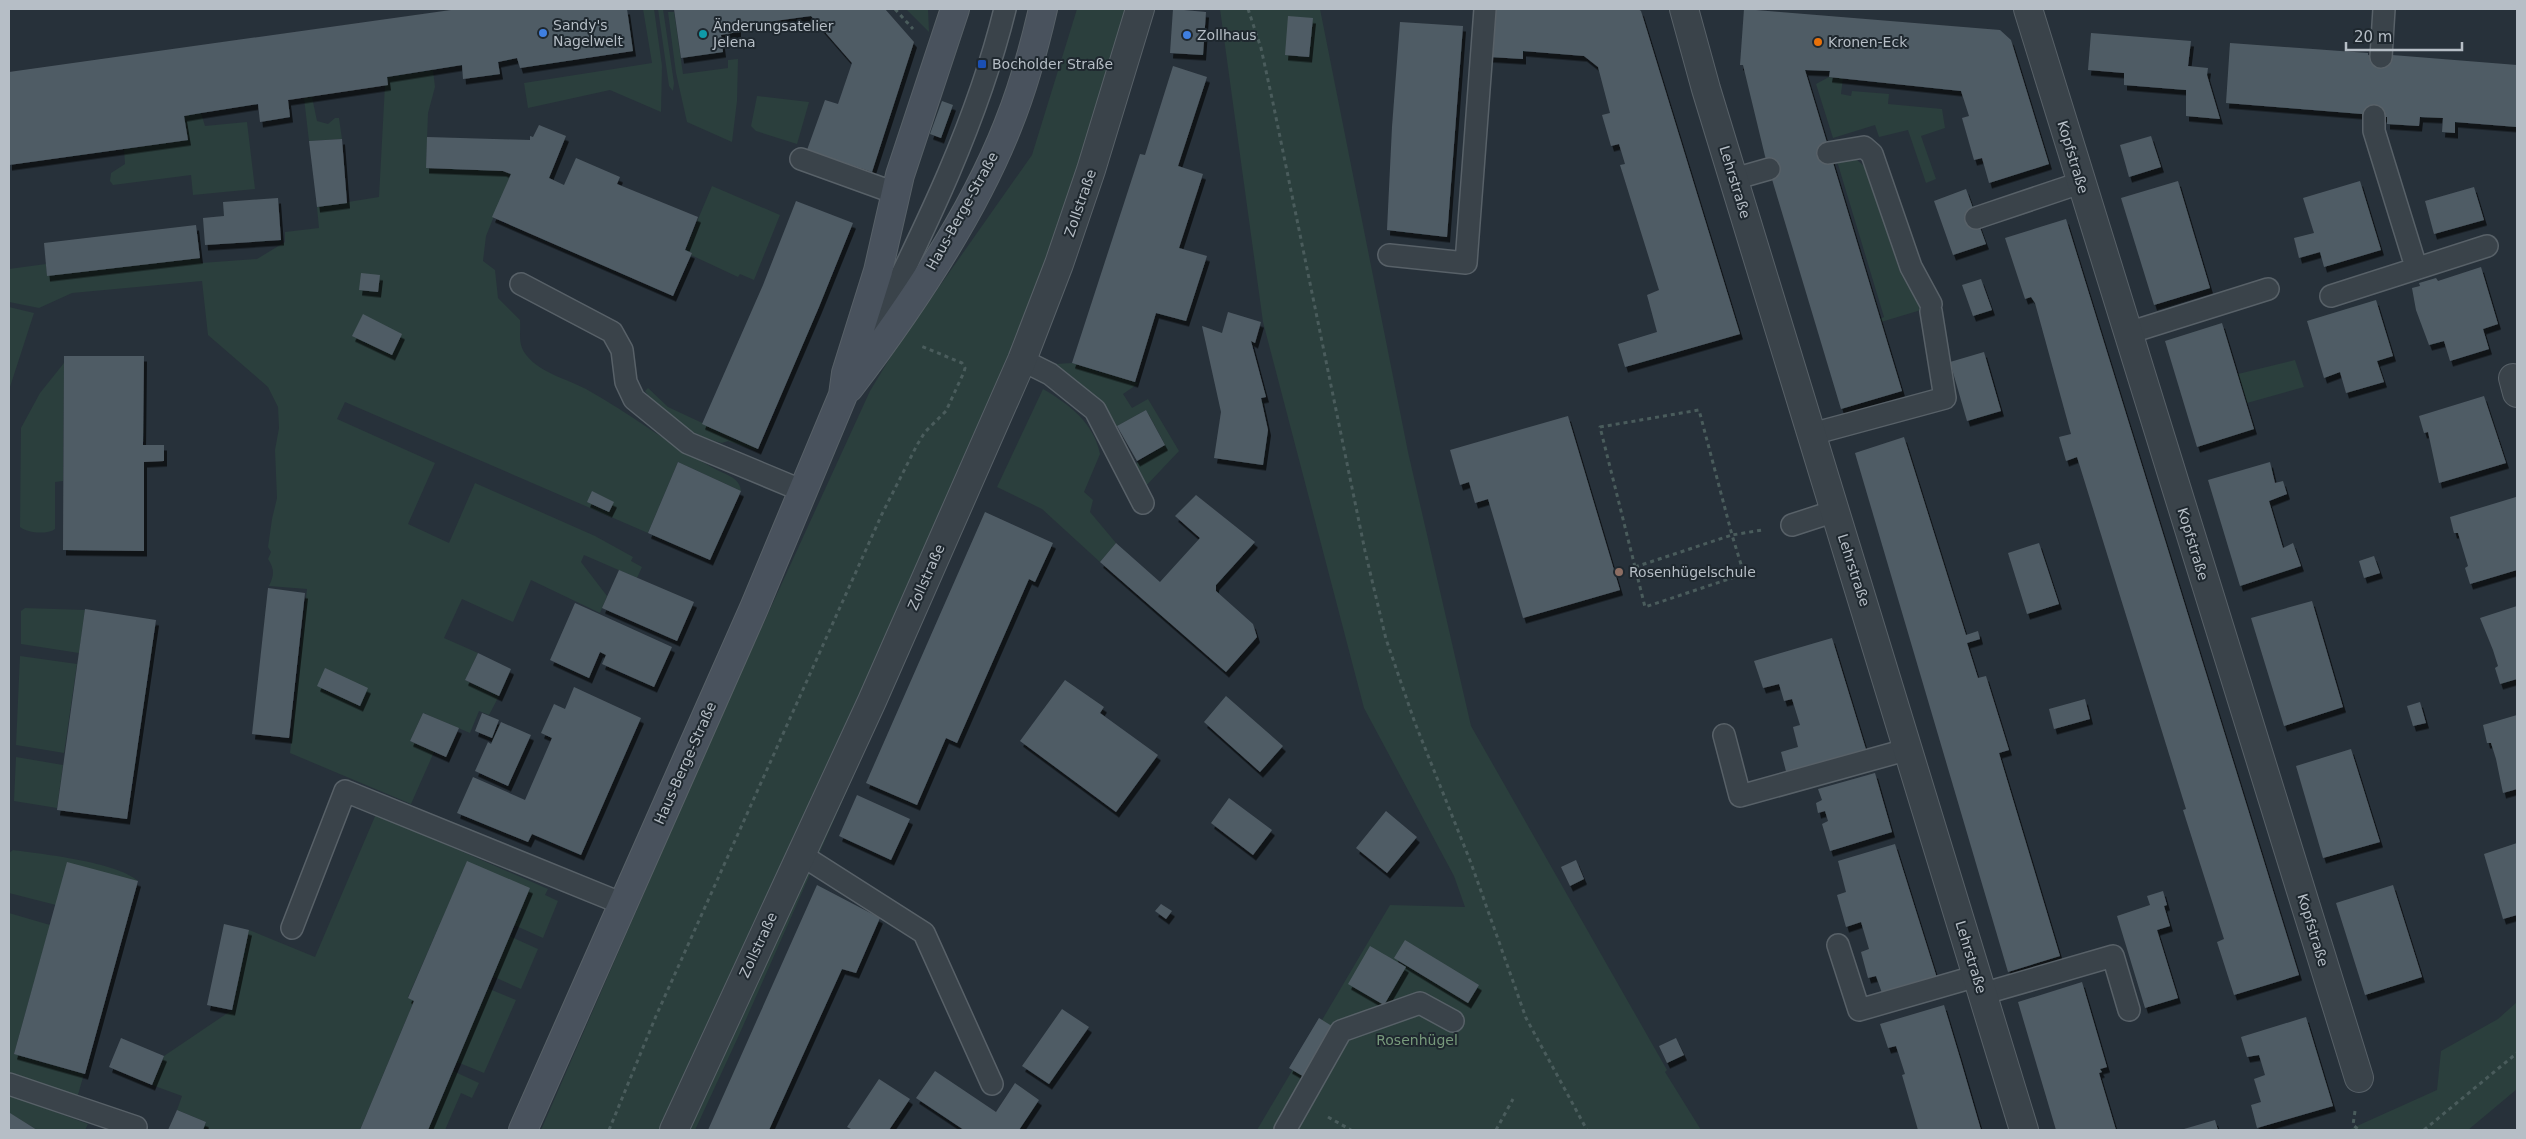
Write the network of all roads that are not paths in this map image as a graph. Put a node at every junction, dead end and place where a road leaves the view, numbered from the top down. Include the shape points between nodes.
1 (945, 9) edge
2 (955, 9) edge
3 (1005, 9) edge
4 (1043, 9) edge
5 (1140, 9) edge
6 (1485, 9) edge
7 (1684, 9) edge
8 (2028, 9) edge
9 (2384, 9) edge
10 (945, 38) junction
11 (2380, 57) dead end
12 (2374, 116) dead end
13 (1828, 152) dead end
14 (801, 158) dead end
15 (1769, 169) dead end
16 (1734, 179) junction
17 (2080, 183) junction
18 (895, 193) junction
19 (1976, 218) dead end
20 (2487, 246) dead end
21 (1389, 255) dead end
22 (2416, 267) junction
23 (521, 284) dead end
24 (2268, 289) dead end
25 (2331, 296) dead end
26 (2128, 333) junction
27 (1022, 360) junction
28 (843, 395) junction
29 (1812, 434) junction
30 (803, 491) junction
31 (1143, 503) dead end
32 (1835, 511) junction
33 (1792, 525) road end
34 (1724, 735) dead end
35 (1909, 749) junction
36 (800, 854) junction
37 (623, 904) junction
38 (292, 928) dead end
39 (1838, 945) dead end
40 (1979, 985) junction
41 (2129, 1010) dead end
42 (1453, 1021) dead end
43 (2360, 1078) dead end
44 (9, 1084) edge
45 (992, 1084) dead end
46 (135, 1130) edge
47 (523, 1130) edge
48 (674, 1130) edge
49 (1285, 1130) edge
50 (2024, 1130) edge

1 - 10 main road
2 - 10 main road, Haus-Berge-Straße
3 - 28 lane via 990,64 954,162
4 - 28 main road, Haus-Berge-Straße via 1008,125 980,185 941,253
5 - 27 street, Zollstraße via 1091,170
6 - 21 lane via 1466,263
7 - 16 street, Lehrstraße
8 - 17 street, Kopfstraße
9 - 11 lane
10 - 18 main road, Haus-Berge-Straße
12 - 22 lane via 2374,131
13 - 29 lane via 1864,147 1872,154 1912,267 1931,308 1945,398
14 - 18 lane
15 - 16 lane
16 - 29 street, Lehrstraße
17 - 19 lane
17 - 26 street, Kopfstraße
18 - 28 main road, Haus-Berge-Straße via 878,271 846,372
20 - 22 lane
22 - 25 lane
23 - 30 lane via 612,332 622,350 626,382 634,399 688,443
24 - 26 lane
26 - 43 street, Kopfstraße
27 - 31 lane via 1050,374 1095,410
27 - 36 street, Zollstraße via 876,692
28 - 30 main road, Haus-Berge-Straße
29 - 32 street, Lehrstraße
30 - 37 main road, Haus-Berge-Straße
32 - 33 lane
32 - 35 street, Lehrstraße
34 - 35 lane via 1740,796
35 - 40 street, Lehrstraße
36 - 45 lane via 924,933
36 - 48 street, Zollstraße
37 - 38 lane via 345,791
37 - 47 main road, Haus-Berge-Straße
39 - 40 lane via 1859,1010
40 - 41 lane via 2114,956
40 - 50 street, Lehrstraße
42 - 49 lane via 1420,1003 1342,1031
44 - 46 lane via 136,1127

